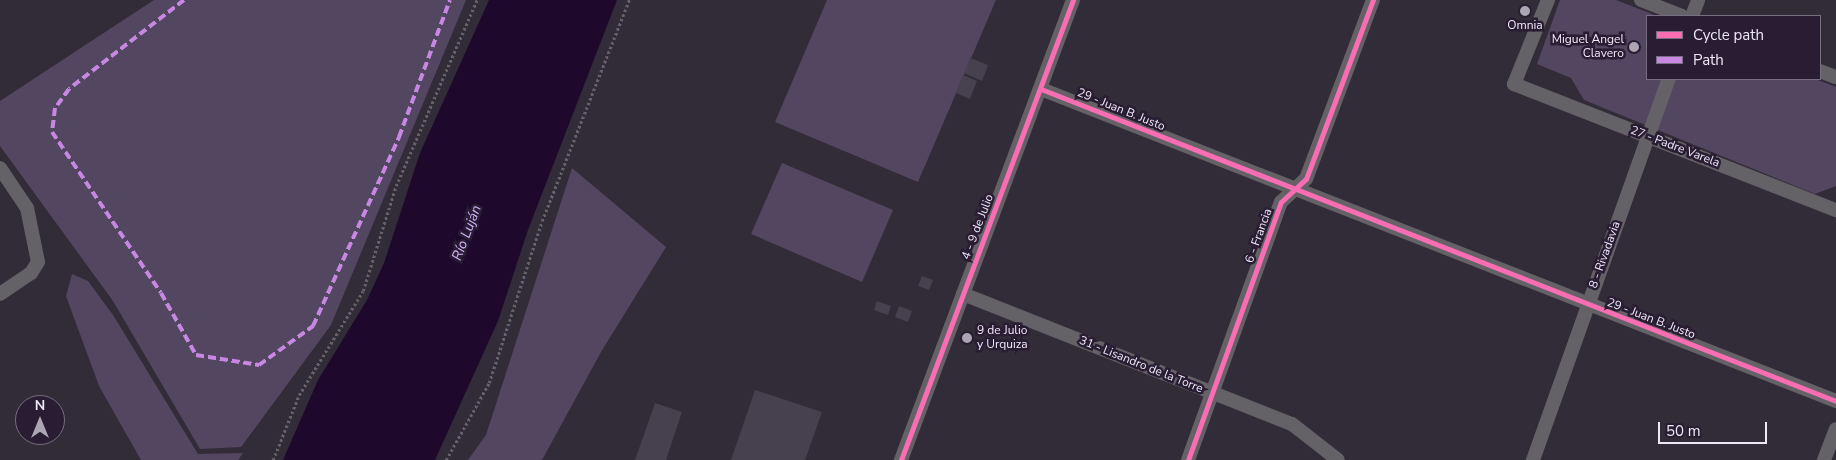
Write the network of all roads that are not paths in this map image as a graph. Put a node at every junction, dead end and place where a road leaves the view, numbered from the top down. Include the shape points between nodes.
1 (1073, 0) edge
2 (1373, 0) edge
3 (1548, 0) edge
4 (1641, 0) edge
5 (1698, 0) edge
6 (1679, 15) edge
7 (1692, 15) edge
8 (1821, 71) edge
9 (1836, 77) edge
10 (1669, 80) edge
11 (1041, 89) junction
12 (1647, 137) junction
13 (0, 168) edge
14 (1294, 192) junction
15 (1836, 210) edge
16 (0, 294) edge
17 (963, 294) junction
18 (1587, 304) junction
19 (1212, 394) junction
20 (1836, 401) edge
21 (1836, 429) edge
22 (901, 460) edge
23 (1188, 460) edge
24 (1338, 460) edge
25 (1533, 460) edge
26 (1824, 460) edge

1 - 11 street, 4 - 9 de Julio
2 - 14 street, 6 - Francia via 1306,179
3 - 12 street, 27 - Padre Varela via 1514,84
4 - 6 street
5 - 7 street
8 - 9 street
10 - 12 street, 8 - Rivadavia
11 - 14 street, 29 - Juan B. Justo
11 - 17 street, 4 - 9 de Julio
12 - 15 street, 27 - Padre Varela
12 - 18 street, 8 - Rivadavia
13 - 16 street via 27,208 38,262 31,273
14 - 18 street, 29 - Juan B. Justo
14 - 19 street, 6 - Francia via 1282,202
17 - 19 street, 31 - Lisandro de la Torre
17 - 22 street, 4 - 9 de Julio
18 - 20 street, 29 - Juan B. Justo
18 - 25 street, 8 - Rivadavia
19 - 23 street, 6 - Francia
19 - 24 street, 31 - Lisandro de la Torre via 1292,424
21 - 26 street

